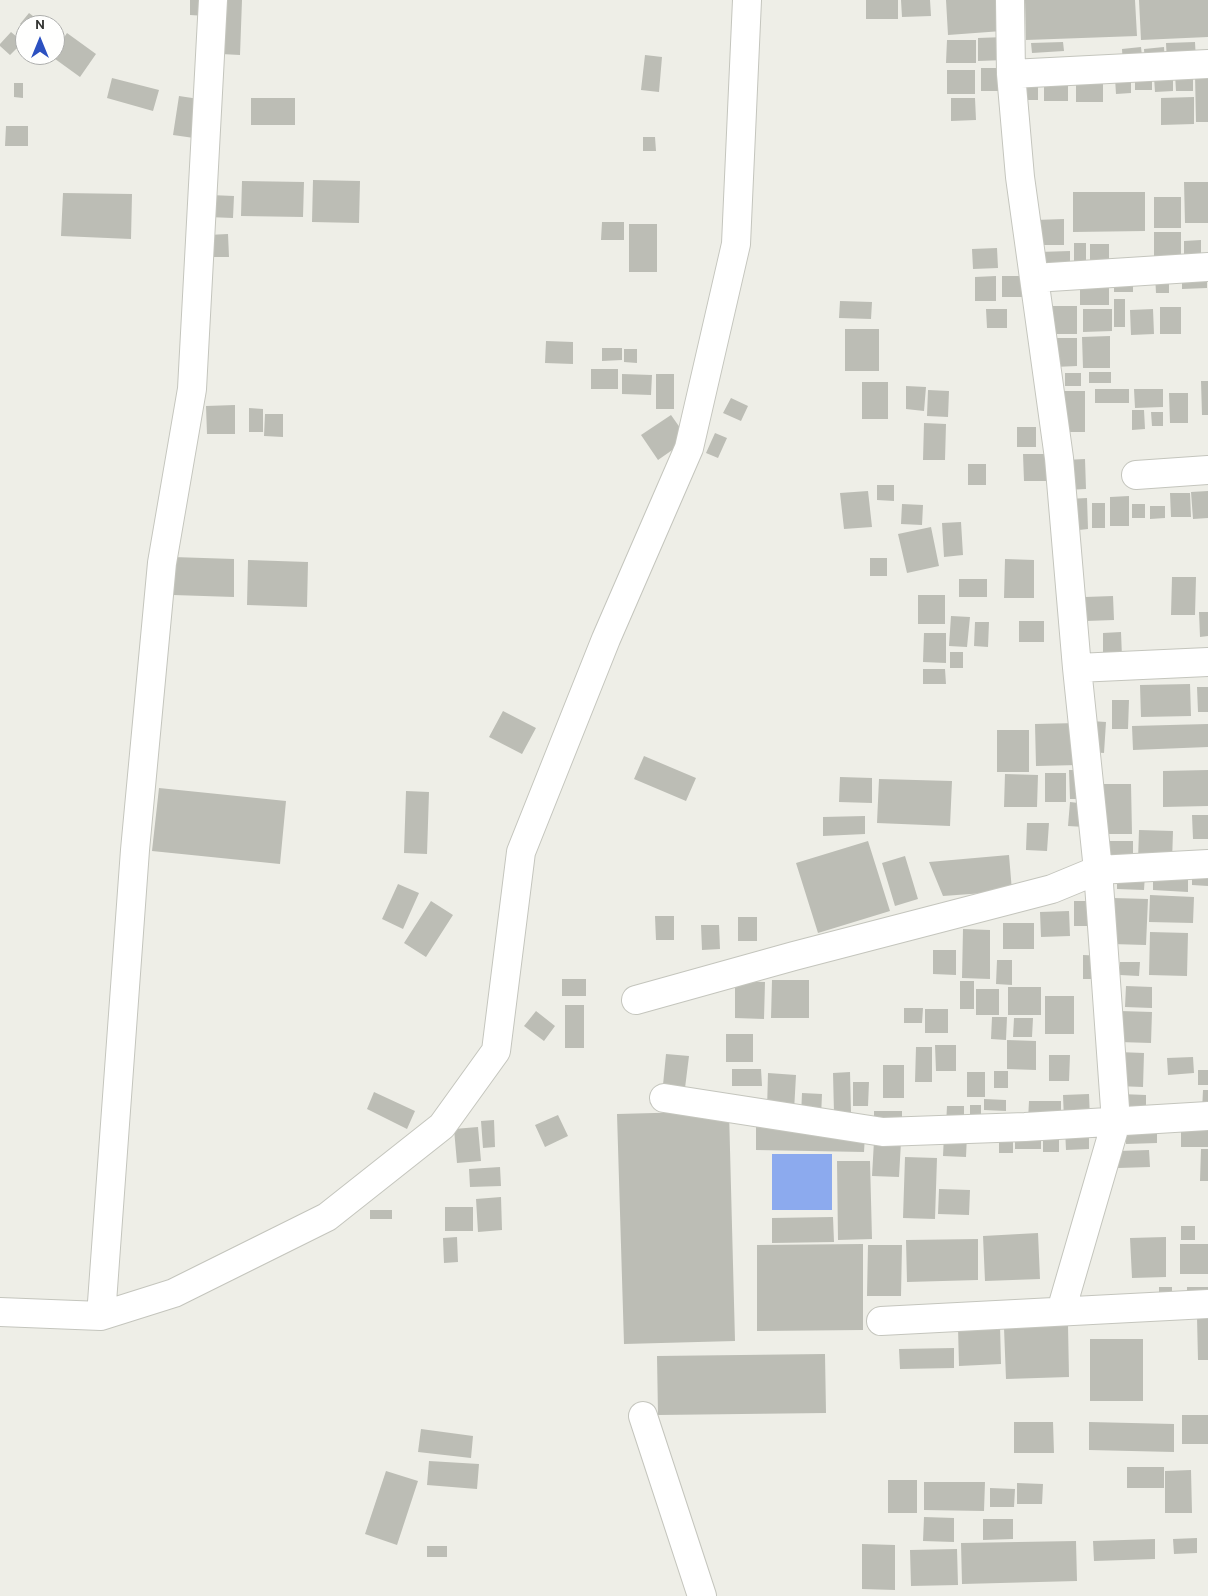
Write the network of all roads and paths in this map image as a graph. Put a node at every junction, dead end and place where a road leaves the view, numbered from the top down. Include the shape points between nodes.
1 (213, 0) edge
2 (747, 0) edge
3 (1010, 0) edge
4 (1208, 64) edge
5 (1011, 74) junction
6 (1208, 267) edge
7 (1034, 278) junction
8 (1208, 470) edge
9 (1136, 476) dead end
10 (1208, 662) edge
11 (1077, 668) junction
12 (1208, 864) edge
13 (1098, 870) junction
14 (636, 1000) dead end
15 (664, 1098) dead end
16 (1208, 1116) edge
17 (1116, 1122) junction
18 (1208, 1304) edge
19 (1061, 1311) junction
20 (0, 1312) edge
21 (101, 1316) junction
22 (881, 1321) dead end
23 (643, 1416) dead end
24 (702, 1596) edge

1 - 21 street via 192,389 161,573 135,850
2 - 21 street via 736,244 690,448 606,639 521,852 496,1051 442,1126 328,1217 174,1293
3 - 5 street
4 - 5 street
5 - 7 street via 1020,177
6 - 7 street
7 - 11 street via 1059,458
8 - 9 street
10 - 11 street
11 - 13 street
12 - 13 street
13 - 14 street via 1052,889
13 - 17 street
15 - 17 street via 883,1132
16 - 17 street
17 - 19 street
18 - 19 street
19 - 22 street
20 - 21 street
23 - 24 street

